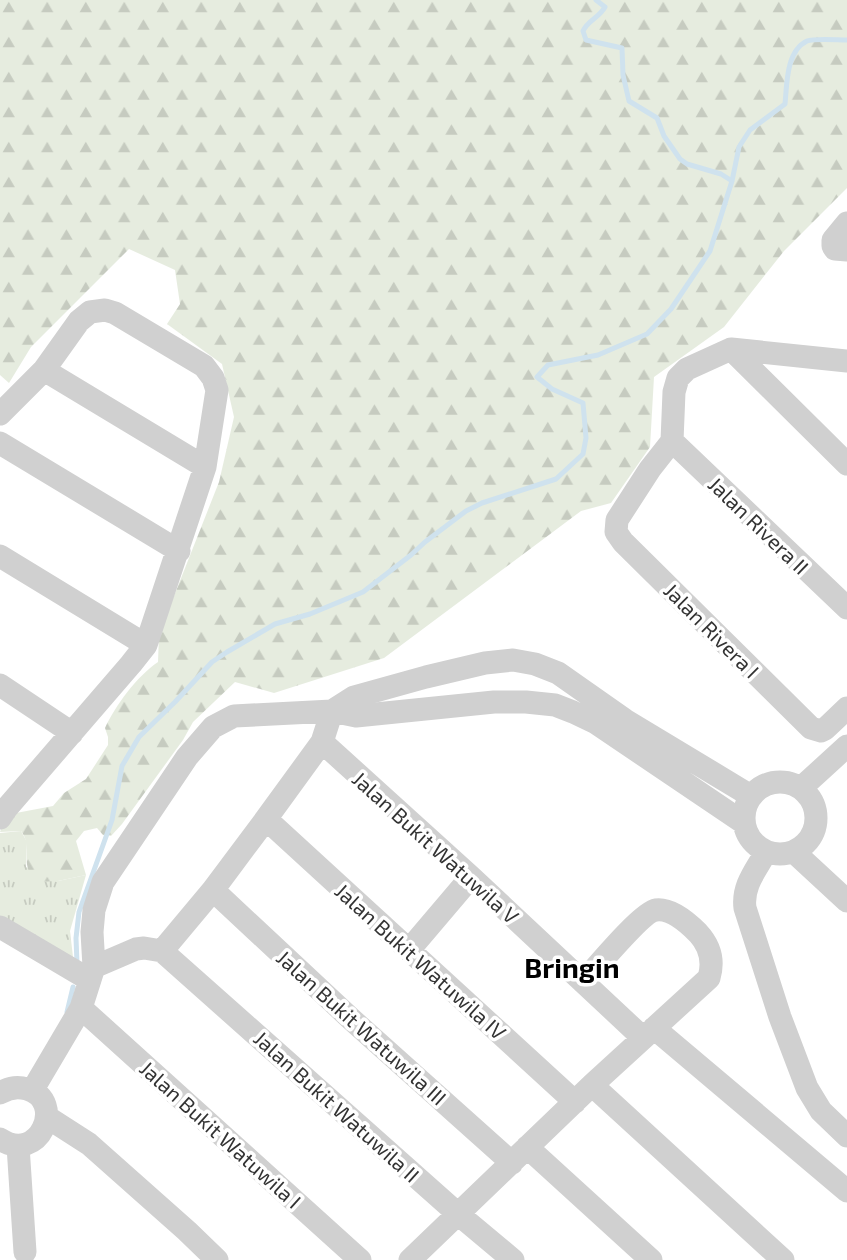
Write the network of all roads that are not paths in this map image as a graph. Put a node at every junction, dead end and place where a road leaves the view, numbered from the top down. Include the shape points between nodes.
1 (731, 349) junction
2 (847, 361) edge
3 (44, 370) junction
4 (0, 414) edge
5 (672, 441) junction
6 (0, 443) edge
7 (847, 464) edge
8 (205, 467) junction
9 (179, 551) junction
10 (0, 556) edge
11 (847, 608) edge
12 (146, 645) junction
13 (558, 673) junction
14 (0, 685) edge
15 (555, 705) junction
16 (847, 708) edge
17 (332, 711) junction
18 (72, 733) junction
19 (321, 742) junction
20 (847, 746) edge
21 (801, 788) junction
22 (751, 796) junction
23 (2, 810) edge
24 (266, 820) junction
25 (744, 823) junction
26 (766, 852) junction
27 (794, 852) junction
28 (471, 877) junction
29 (212, 890) junction
30 (847, 901) edge
31 (0, 927) edge
32 (409, 950) junction
33 (162, 951) junction
34 (92, 973) junction
35 (583, 982) junction
36 (81, 1008) junction
37 (649, 1033) junction
38 (592, 1085) junction
39 (32, 1091) junction
40 (0, 1093) edge
41 (575, 1102) junction
42 (47, 1117) junction
43 (847, 1136) edge
44 (9, 1142) edge
45 (520, 1155) junction
46 (847, 1191) edge
47 (458, 1214) junction
48 (26, 1257) edge
49 (217, 1260) edge
50 (360, 1260) edge
51 (410, 1260) edge
52 (513, 1260) edge
53 (651, 1260) edge
54 (783, 1260) edge

1 - 2 street
1 - 5 street via 687,369 678,378
1 - 7 street
3 - 4 street
3 - 8 street
3 - 8 street via 79,321 90,312 105,310 204,366 217,390
5 - 11 street, Jalan Rivera II
5 - 16 street, Jalan Rivera I via 617,520 616,532 811,728 821,731
6 - 9 street
8 - 9 street
9 - 12 street
10 - 12 street
12 - 18 street
13 - 15 street
13 - 17 street via 513,660 485,663 354,697
13 - 22 street via 625,720
14 - 18 street
15 - 17 street via 494,702 356,716
15 - 25 street via 596,723
17 - 19 street
17 - 34 street via 234,716 213,727 187,757 103,882 94,910
18 - 23 street
19 - 24 street
19 - 28 street, Jalan Bukit Watuwila V
20 - 21 street
21 - 22 street via 779,782
21 - 27 street via 812,801 817,818 813,835
22 - 25 street
24 - 29 street
24 - 32 street, Jalan Bukit Watuwila IV
25 - 26 street via 751,840
26 - 27 street
26 - 43 street via 747,885 745,908 807,1088 821,1111
27 - 30 street
28 - 32 street
28 - 35 street, Jalan Bukit Watuwila V
29 - 33 street
29 - 45 street, Jalan Bukit Watuwila III via 360,1027
31 - 34 street
32 - 41 street, Jalan Bukit Watuwila IV
33 - 34 street via 136,949
33 - 47 street, Jalan Bukit Watuwila II
34 - 36 street
35 - 37 street, Jalan Bukit Watuwila V
35 - 37 street via 652,911 666,910 691,926 709,950 709,978
36 - 39 street
36 - 50 street, Jalan Bukit Watuwila I
37 - 38 street
37 - 46 street, Jalan Bukit Watuwila V
38 - 41 street
38 - 54 street
39 - 40 street via 13,1087
39 - 42 street via 46,1107
41 - 45 street
42 - 44 street via 45,1128 29,1143
42 - 49 street via 89,1144
44 - 48 street
45 - 47 street
45 - 53 street, Jalan Bukit Watuwila III
47 - 51 street
47 - 52 street, Jalan Bukit Watuwila II

